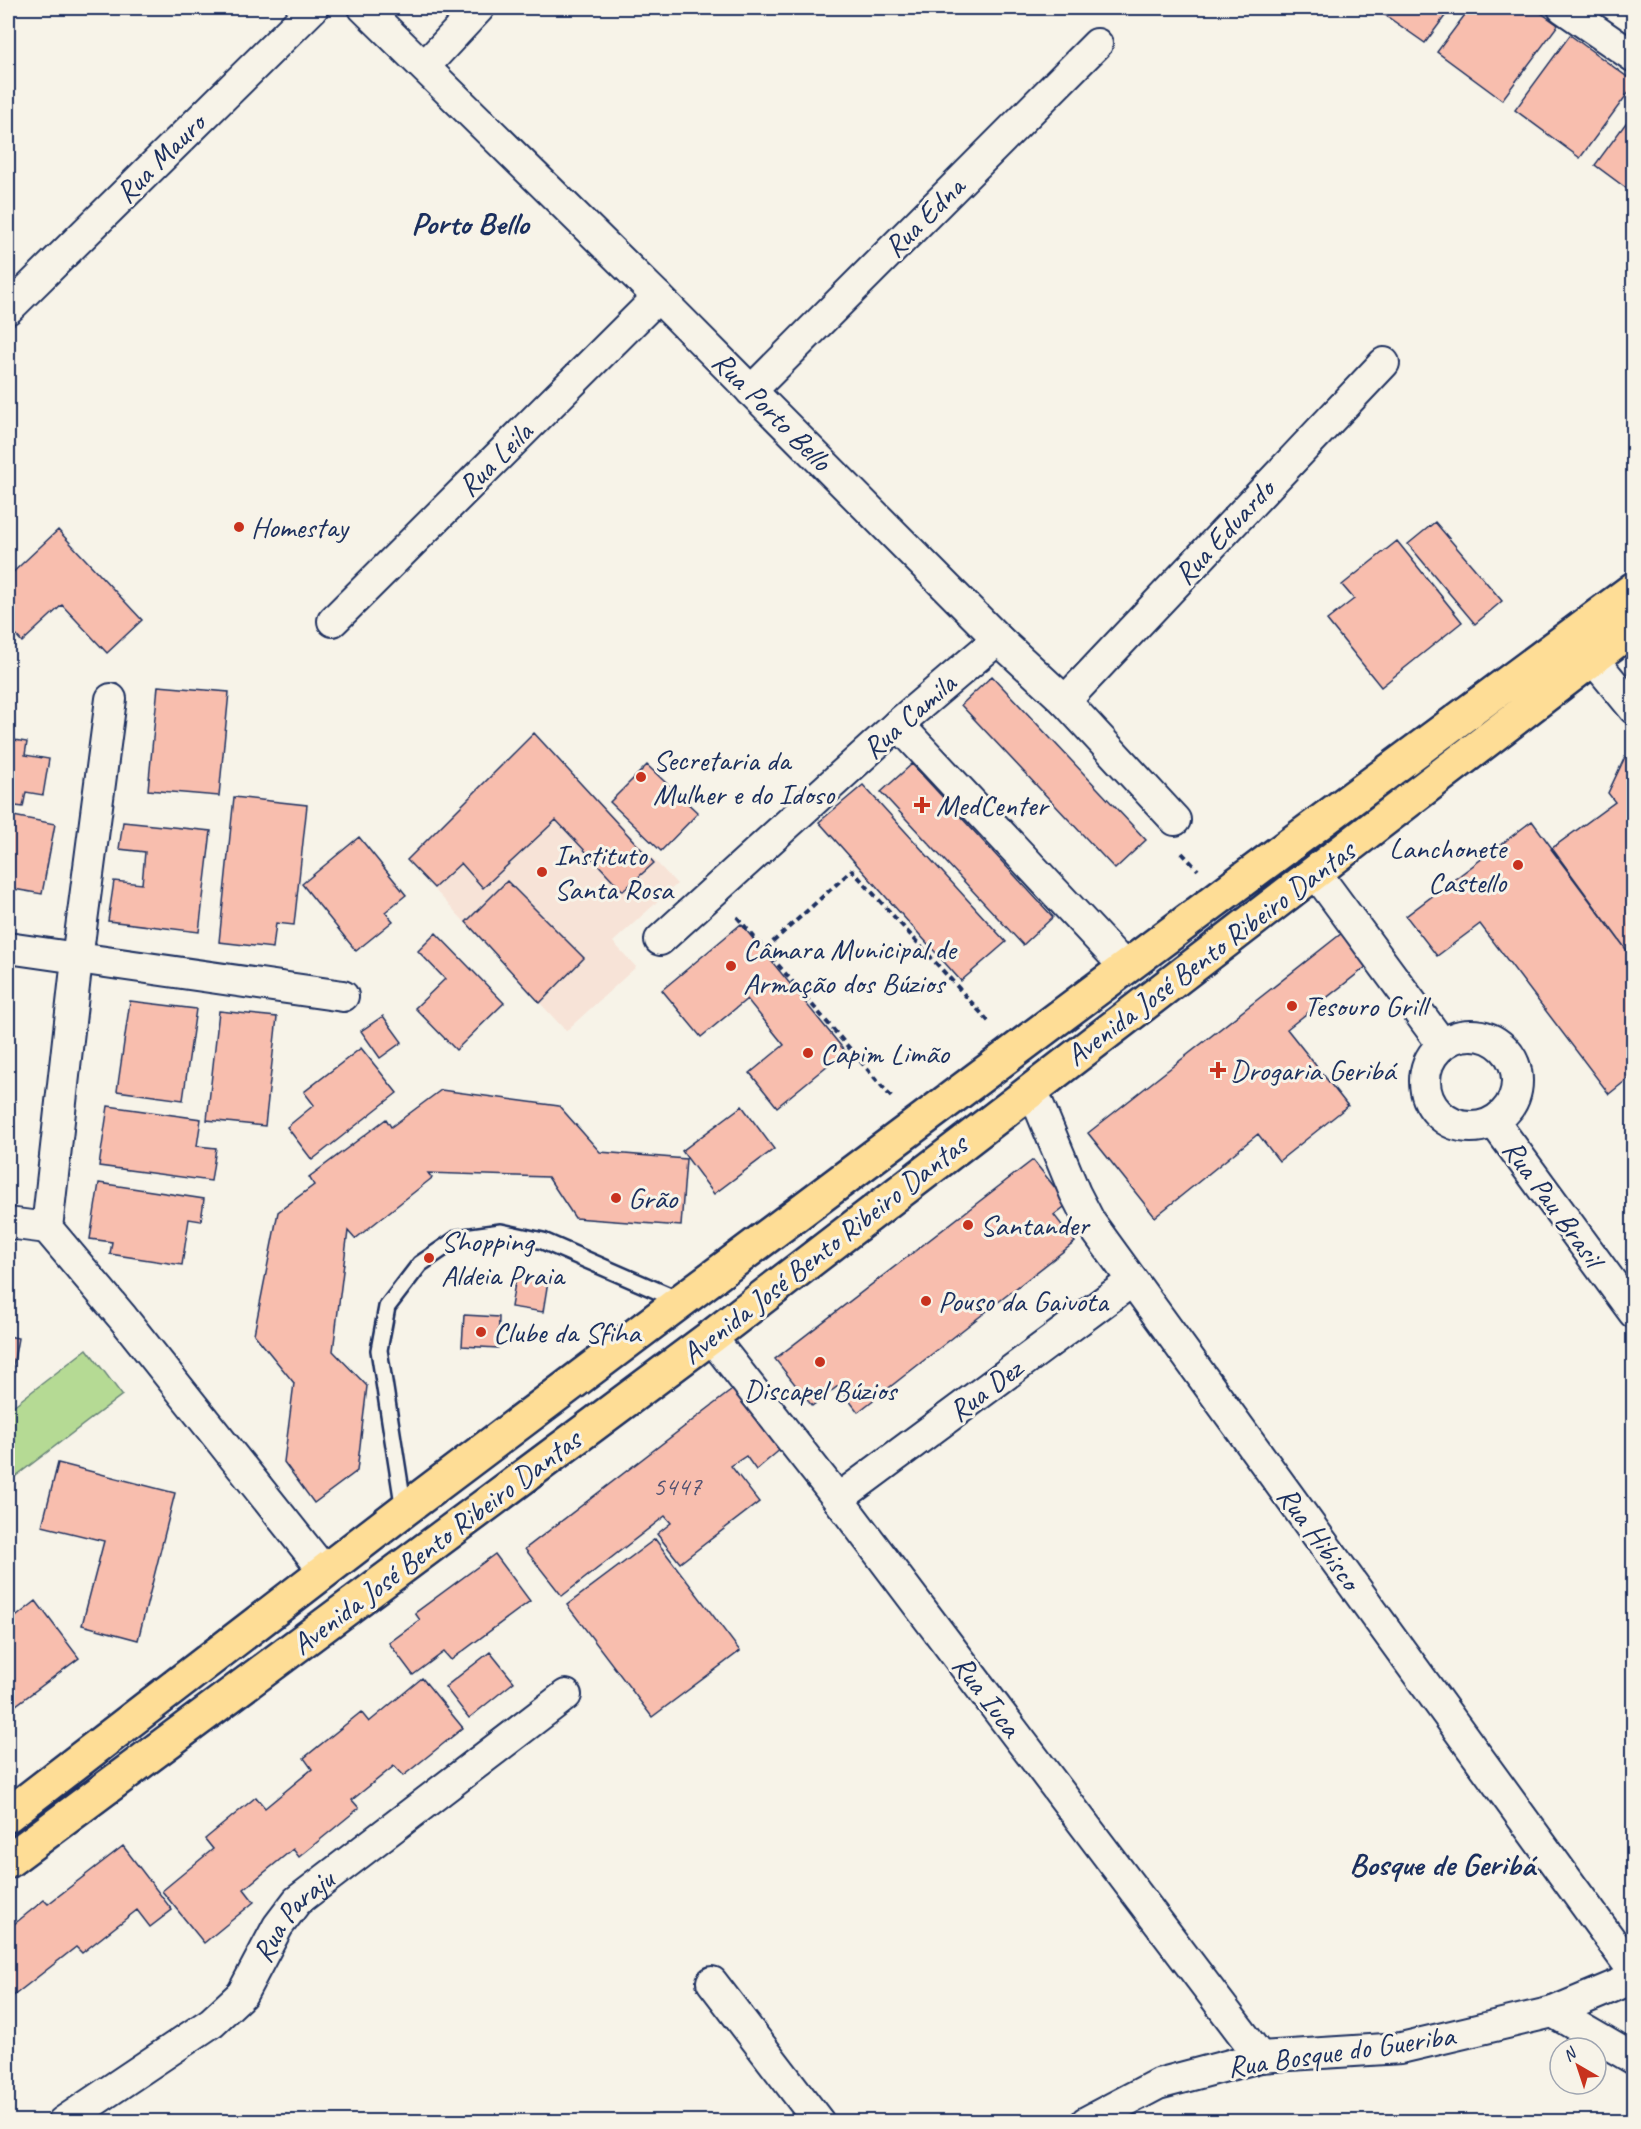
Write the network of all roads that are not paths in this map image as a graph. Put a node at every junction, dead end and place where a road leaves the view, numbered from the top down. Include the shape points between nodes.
1 (313, 8) edge
2 (364, 8) edge
3 (479, 8) edge
4 (1563, 8) edge
5 (1097, 44) dead end
6 (1634, 57) edge
7 (425, 66) junction
8 (658, 297) junction
9 (8, 309) edge
10 (1384, 363) dead end
11 (751, 390) junction
12 (1634, 589) edge
13 (333, 621) dead end
14 (1634, 627) edge
15 (998, 639) junction
16 (1593, 659) junction
17 (111, 699) dead end
18 (1065, 701) junction
19 (1634, 709) edge
20 (898, 724) junction
21 (1174, 820) dead end
22 (1316, 873) junction
23 (660, 940) dead end
24 (8, 948) edge
25 (77, 959) junction
26 (1125, 967) junction
27 (343, 996) dead end
28 (1442, 1044) junction
29 (1032, 1089) junction
30 (1494, 1122) junction
31 (8, 1223) edge
32 (47, 1228) junction
33 (1132, 1281) junction
34 (681, 1301) junction
35 (1634, 1312) edge
36 (711, 1337) junction
37 (838, 1499) junction
38 (404, 1510) junction
39 (325, 1572) junction
40 (566, 1695) dead end
41 (8, 1815) edge
42 (8, 1861) edge
43 (1634, 1972) edge
44 (1634, 1978) edge
45 (712, 1982) dead end
46 (1552, 2012) junction
47 (1260, 2057) junction
48 (1634, 2059) edge
49 (63, 2121) edge
50 (819, 2121) edge
51 (1087, 2121) edge

1 - 9 street, Rua Mauro
2 - 7 street, Rua Porto Bello
3 - 7 street
4 - 6 street
5 - 11 street, Rua Edna
7 - 8 street, Rua Porto Bello
8 - 11 street, Rua Porto Bello
8 - 13 street, Rua Leila
10 - 18 street, Rua Eduardo
11 - 15 street, Rua Porto Bello
12 - 26 main road, Avenida José Bento Ribeiro Dantas
14 - 16 main road, Avenida José Bento Ribeiro Dantas
15 - 18 street, Rua Porto Bello
15 - 20 street, Rua Camila
16 - 19 street
16 - 22 main road, Avenida José Bento Ribeiro Dantas
17 - 25 street
18 - 21 street, Rua Porto Bello
20 - 23 street, Rua Camila
20 - 26 street
22 - 28 street
22 - 29 main road, Avenida José Bento Ribeiro Dantas
24 - 25 street
25 - 27 street
25 - 32 street
26 - 34 main road, Avenida José Bento Ribeiro Dantas
28 - 30 street, Rua Pau Brasil via 1427,1067 1425,1090 1434,1111 1452,1124 1475,1128
28 - 30 street, Rua Pau Brasil via 1462,1035 1484,1036 1503,1047 1515,1065 1518,1086 1510,1106
29 - 33 street, Rua Hibisco via 1074,1192
29 - 36 main road, Avenida José Bento Ribeiro Dantas
30 - 35 street, Rua Pau Brasil
31 - 32 street
32 - 39 street
33 - 37 street, Rua Dez
33 - 43 street, Rua Hibisco
34 - 38 main road, Avenida José Bento Ribeiro Dantas
34 - 38 lane via 543,1241 501,1232 458,1238 420,1264 387,1307 379,1350
36 - 37 street, Rua Iuca
36 - 42 main road, Avenida José Bento Ribeiro Dantas
37 - 47 street, Rua Iuca
38 - 39 main road, Avenida José Bento Ribeiro Dantas
39 - 41 main road, Avenida José Bento Ribeiro Dantas
40 - 49 street, Rua Paraju via 297,1901 278,1926 242,1994 212,2022
44 - 46 street, Rua Bosque do Gueriba
45 - 50 street
46 - 47 street, Rua Bosque do Gueriba via 1401,2048
46 - 48 street
47 - 51 street, Rua Bosque do Gueriba via 1158,2084

